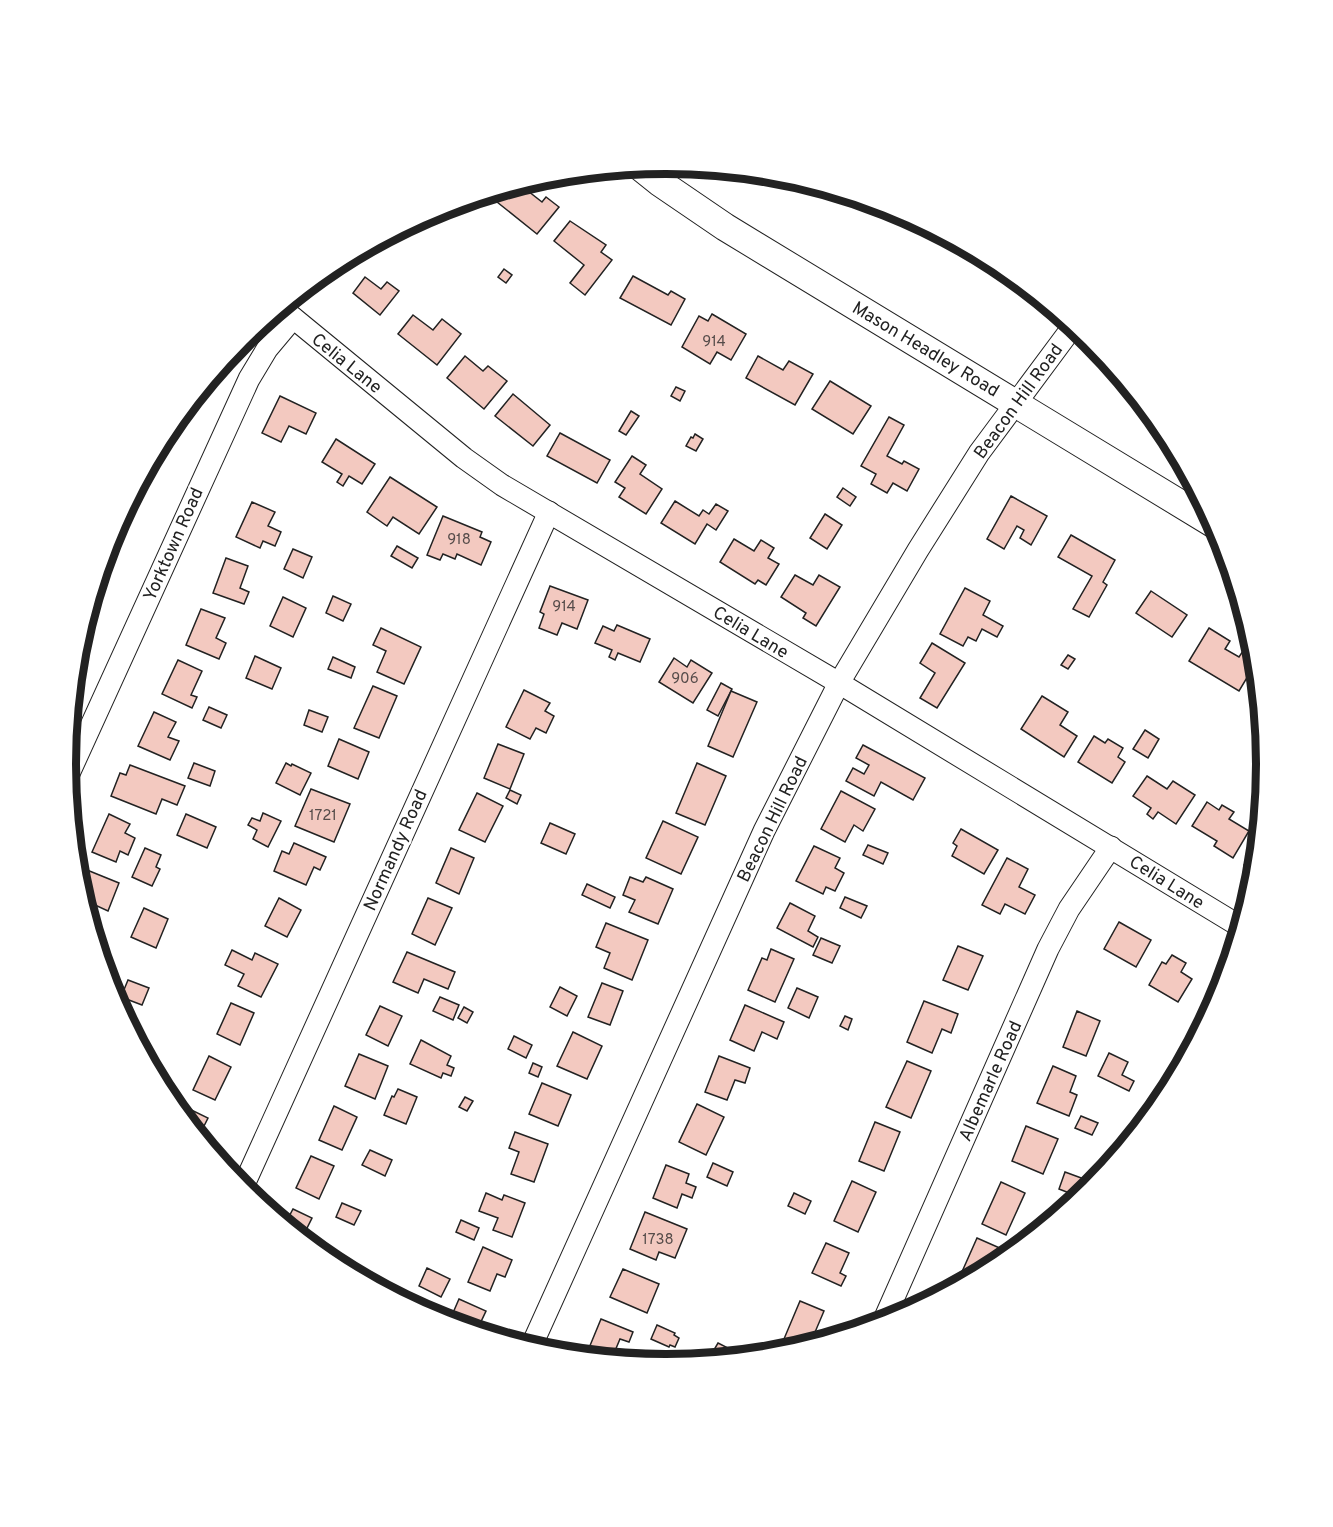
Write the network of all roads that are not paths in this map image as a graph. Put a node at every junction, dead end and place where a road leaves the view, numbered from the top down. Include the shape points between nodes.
1 (649, 174) edge
2 (287, 313) edge
3 (1069, 332) edge
4 (1015, 403) junction
5 (549, 512) junction
6 (1202, 517) edge
7 (838, 683) junction
8 (76, 760) edge
9 (1111, 847) junction
10 (1234, 923) edge
11 (247, 1179) edge
12 (888, 1310) edge
13 (535, 1338) edge

1 - 4 main road, Mason Headley Road via 725,227
2 - 5 street, Celia Lane via 464,458
2 - 8 street, Yorktown Road via 244,388
3 - 4 street, Beacon Hill Road
4 - 6 main road, Mason Headley Road
4 - 7 street, Beacon Hill Road via 979,453
5 - 7 street, Celia Lane
5 - 11 street, Normandy Road
7 - 9 street, Celia Lane
7 - 13 street, Beacon Hill Road via 764,831
9 - 10 street, Celia Lane
9 - 12 street, Albemarle Road via 1068,909 1048,949

